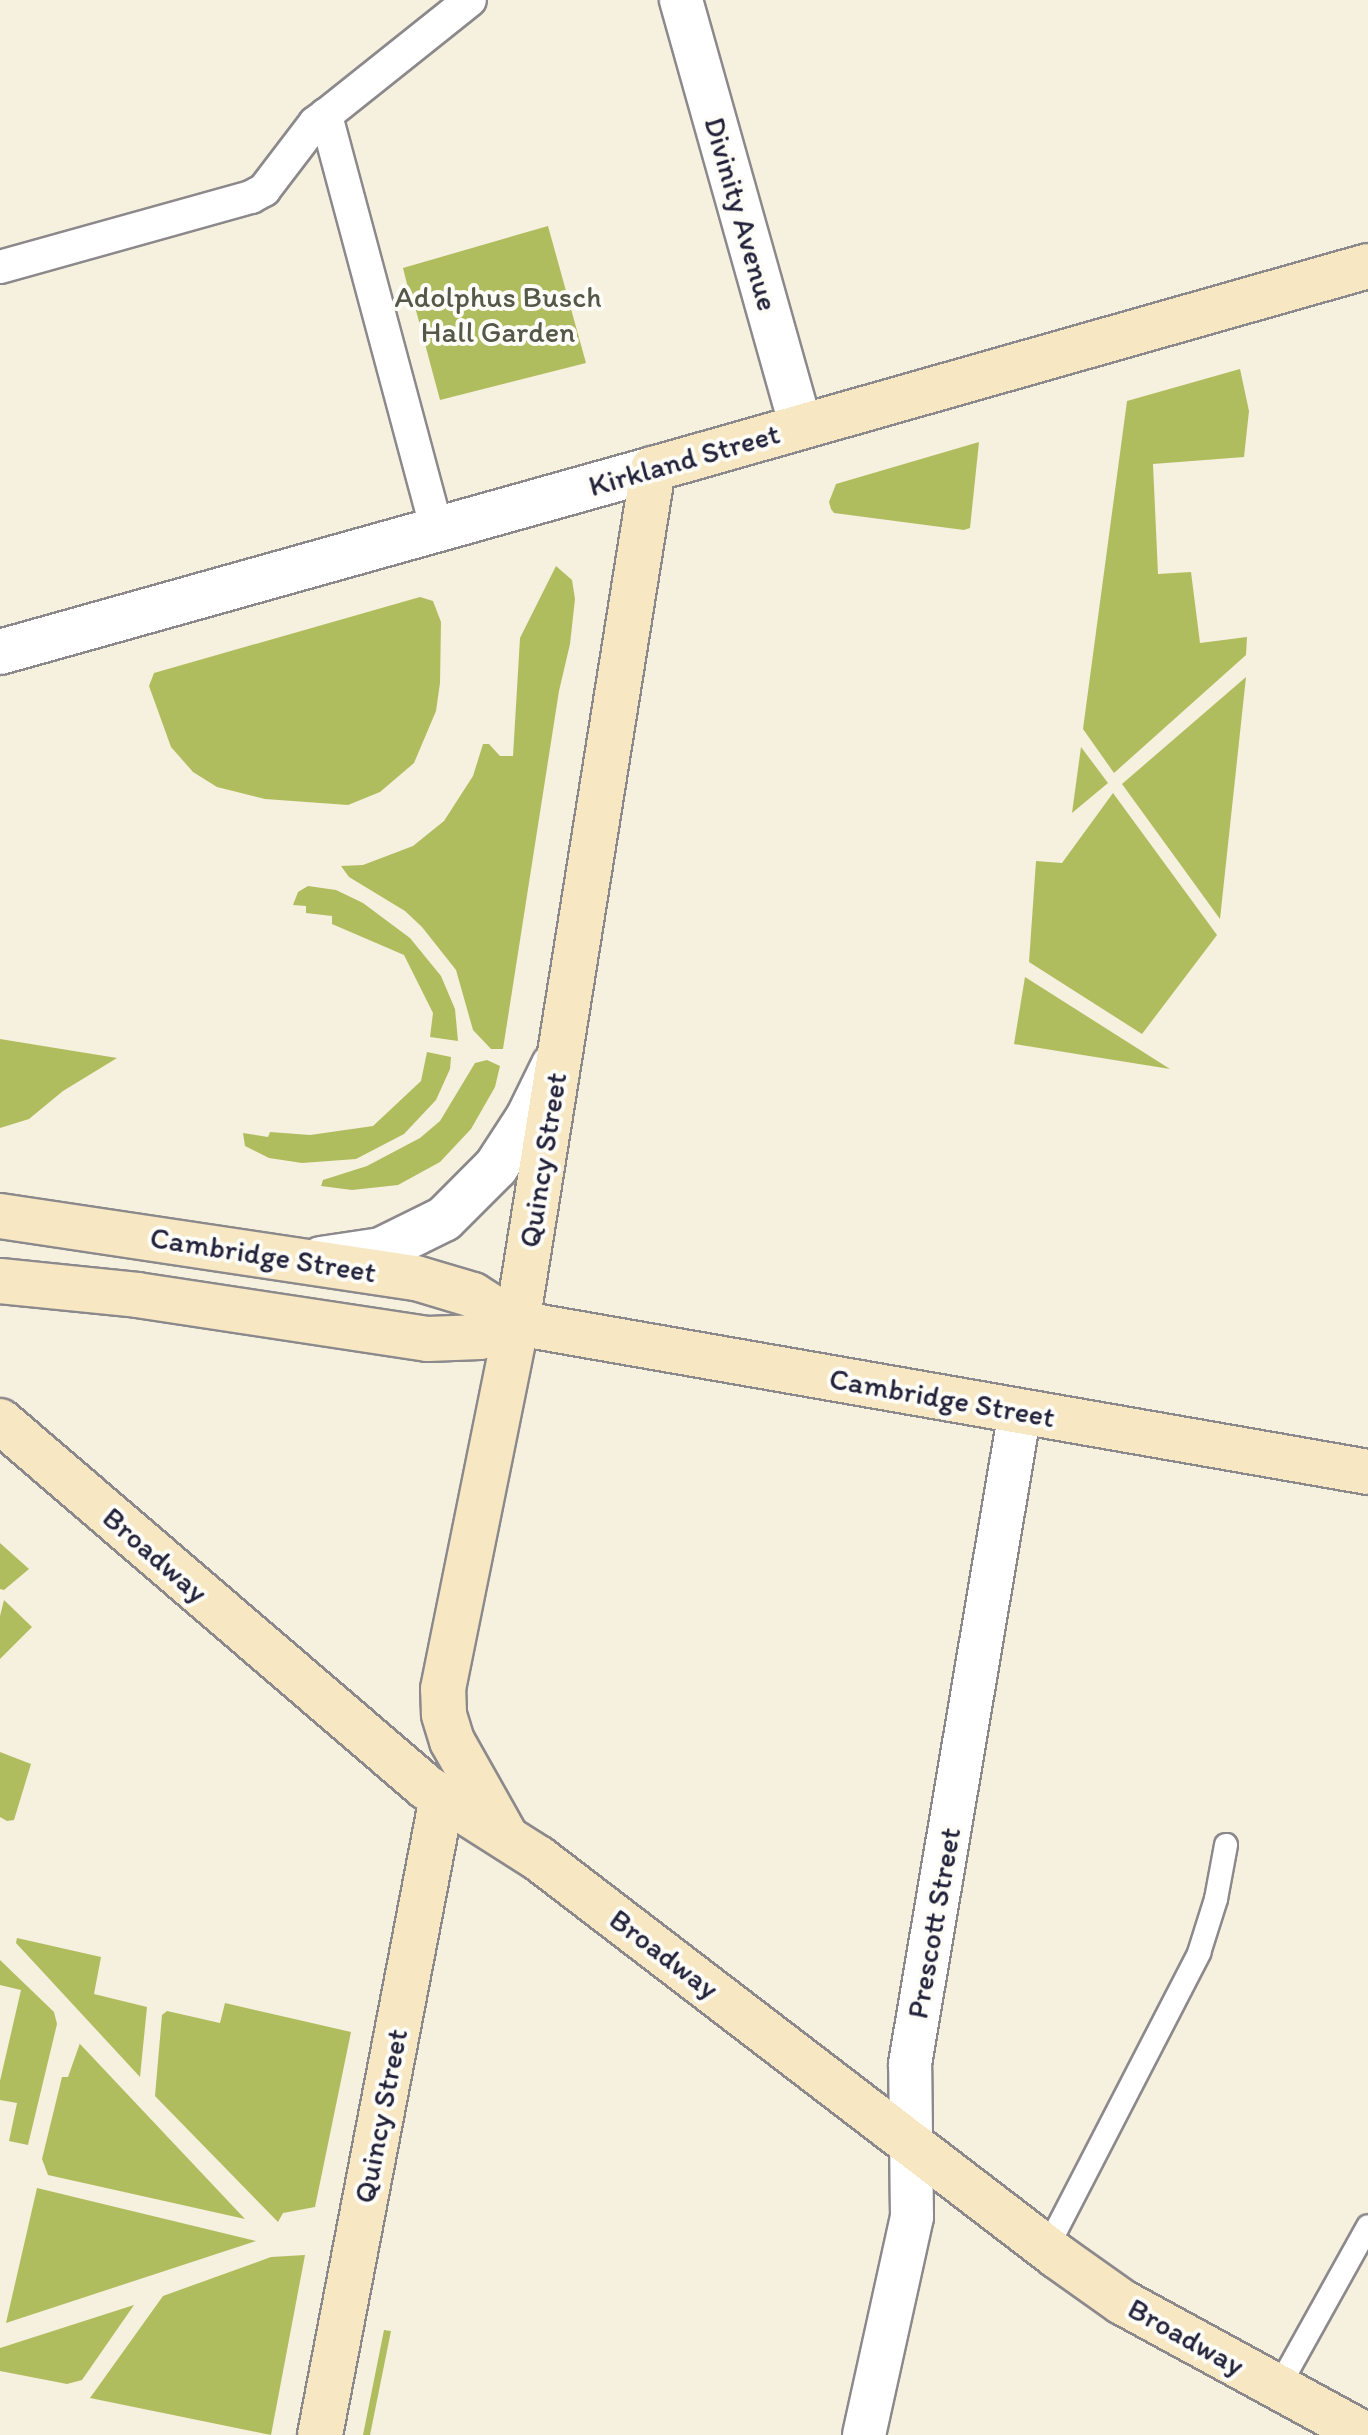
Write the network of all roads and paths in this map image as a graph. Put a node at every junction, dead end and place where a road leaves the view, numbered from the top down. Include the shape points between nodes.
1 (470, 0) edge
2 (681, 0) edge
3 (326, 115) junction
4 (1368, 266) edge
5 (0, 267) edge
6 (801, 427) junction
7 (653, 469) junction
8 (437, 530) junction
9 (0, 652) edge
10 (561, 1048) junction
11 (0, 1216) edge
12 (282, 1259) junction
13 (0, 1281) edge
14 (517, 1323) junction
15 (1020, 1411) junction
16 (0, 1421) edge
17 (1368, 1472) edge
18 (442, 1797) junction
19 (505, 1835) junction
20 (1226, 1845) dead end
21 (910, 2141) junction
22 (1368, 2226) edge
23 (1047, 2248) junction
24 (1278, 2388) junction
25 (1365, 2430) edge
26 (320, 2435) edge
27 (864, 2435) edge

1 - 3 street
2 - 6 street, Divinity Avenue
3 - 5 street via 264,190 251,197
3 - 8 street
4 - 6 main road, Kirkland Street
6 - 7 main road, Kirkland Street
7 - 8 street, Kirkland Street
7 - 10 main road, Quincy Street
8 - 9 street, Kirkland Street
10 - 12 street via 540,1097 504,1156 444,1219 365,1255
10 - 14 main road, Quincy Street
11 - 12 main road, Cambridge Street
12 - 14 main road, Cambridge Street via 455,1288
13 - 14 main road, Cambridge Street via 137,1295 428,1339 480,1337
14 - 15 main road, Cambridge Street
14 - 19 main road, Quincy Street via 443,1702 452,1741
15 - 17 main road, Cambridge Street
15 - 21 street, Prescott Street via 910,2064
16 - 18 main road, Broadway via 394,1763
18 - 19 main road, Broadway
18 - 26 main road, Quincy Street
19 - 21 main road, Broadway
20 - 23 lane via 1216,1899 1195,1962
21 - 23 main road, Broadway
21 - 27 street, Prescott Street via 912,2217
22 - 24 lane
23 - 24 main road, Broadway via 1122,2302
24 - 25 main road, Broadway

